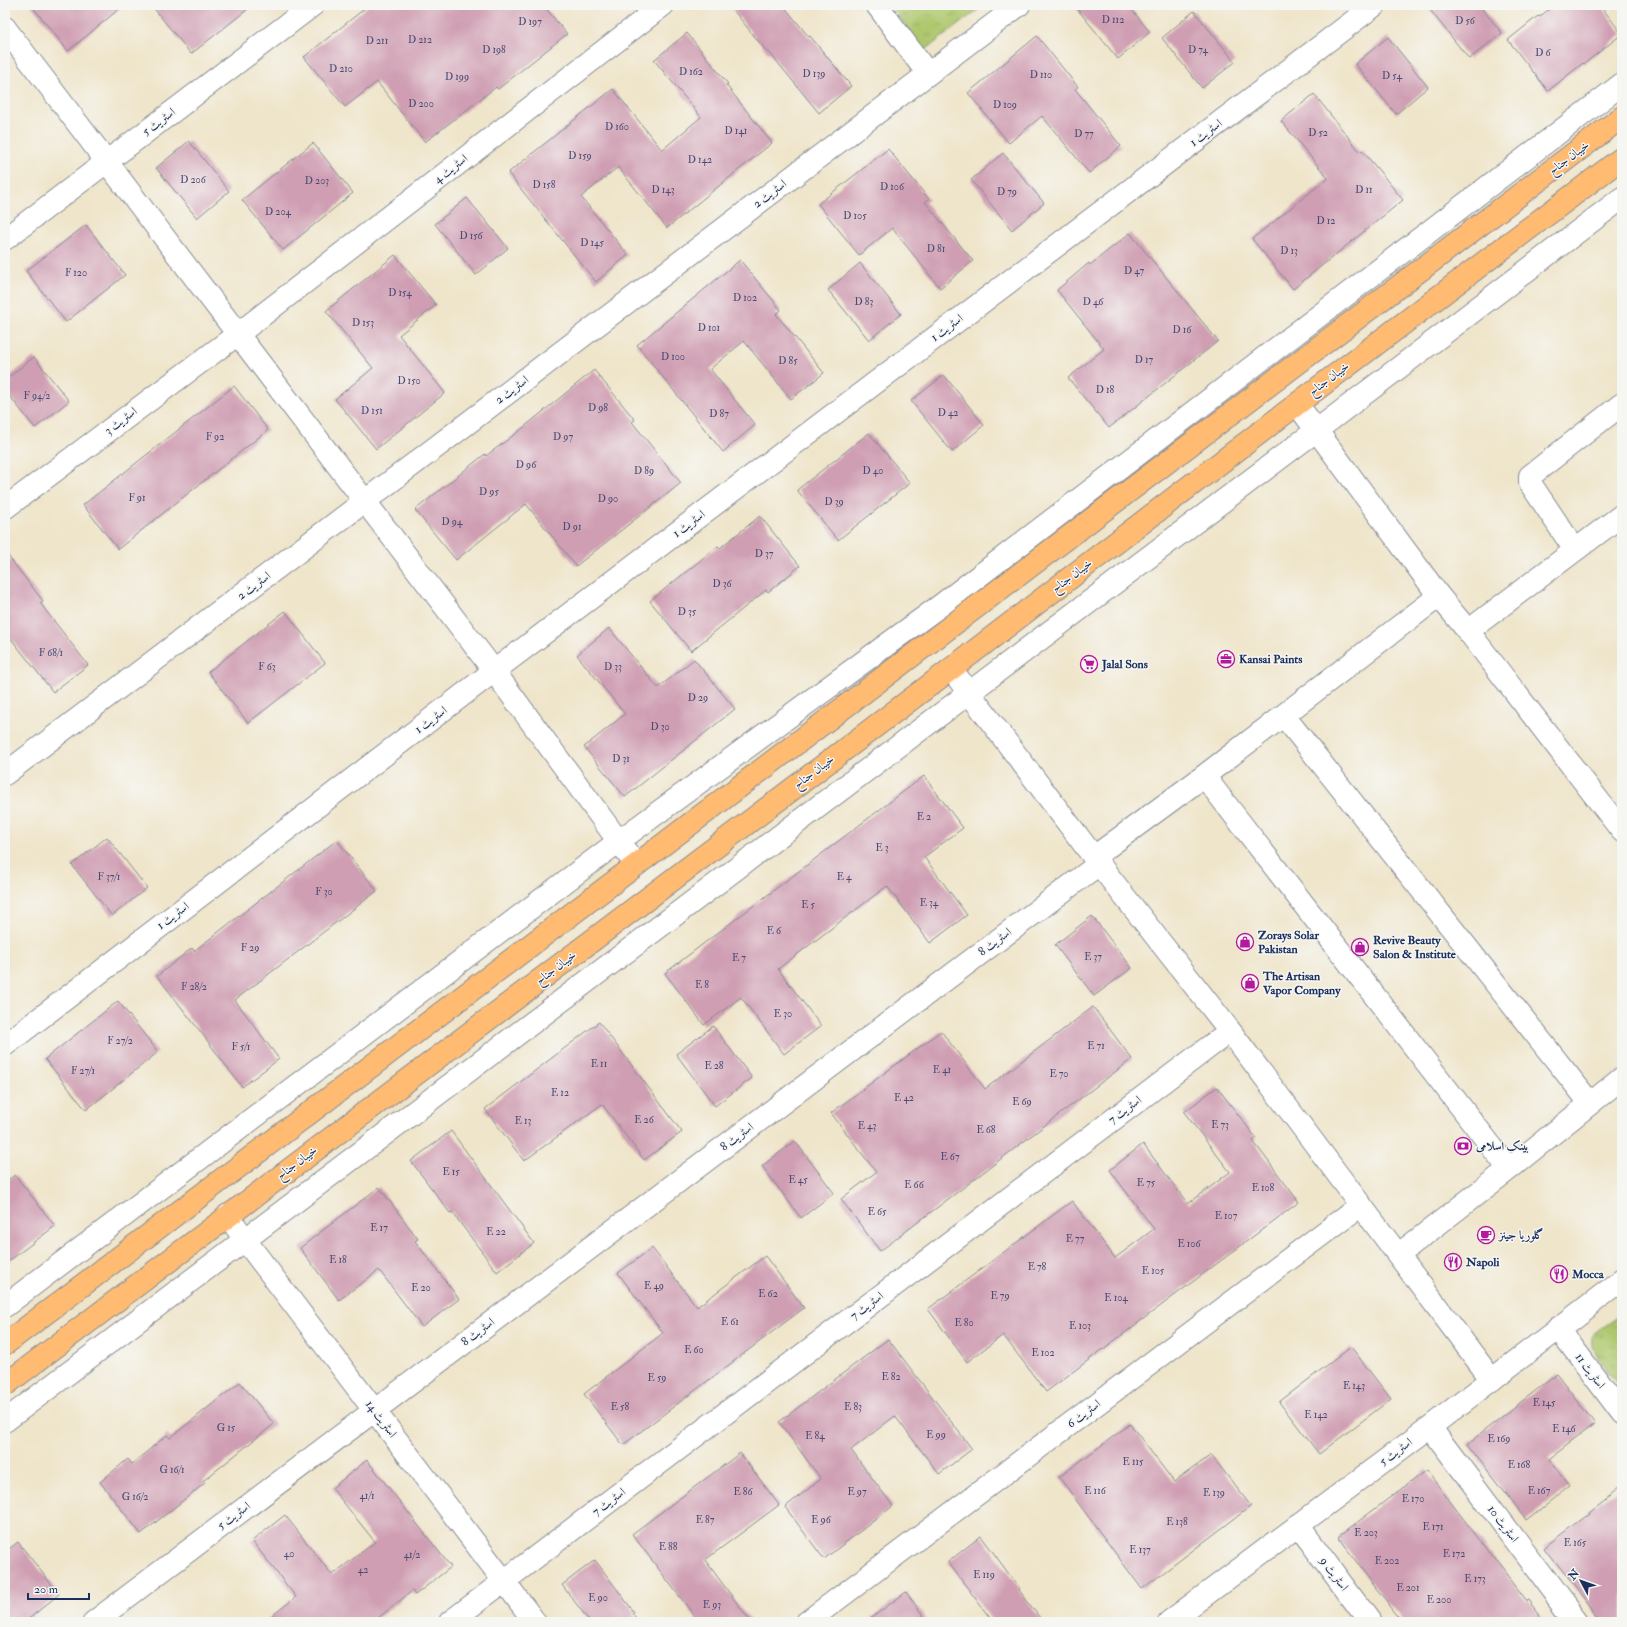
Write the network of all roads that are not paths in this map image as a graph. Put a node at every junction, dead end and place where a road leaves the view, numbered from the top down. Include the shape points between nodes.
1 (313, 5) edge
2 (663, 5) edge
3 (876, 5) edge
4 (1019, 5) edge
5 (1374, 5) edge
6 (5, 28) edge
7 (928, 74) junction
8 (1622, 84) edge
9 (1622, 117) edge
10 (1622, 158) edge
11 (107, 162) junction
12 (1622, 198) edge
13 (5, 239) edge
14 (238, 334) junction
15 (1297, 404) junction
16 (1622, 404) edge
17 (1317, 430) junction
18 (366, 502) junction
19 (5, 508) edge
20 (1622, 515) edge
21 (1575, 550) junction
22 (1439, 596) junction
23 (1468, 630) junction
24 (951, 669) junction
25 (494, 671) junction
26 (968, 693) junction
27 (1284, 716) junction
28 (5, 774) edge
29 (1204, 776) junction
30 (1622, 831) edge
31 (619, 840) junction
32 (1096, 860) junction
33 (636, 865) junction
34 (1230, 1031) junction
35 (5, 1045) edge
36 (1622, 1078) edge
37 (1590, 1103) junction
38 (1509, 1169) junction
39 (1361, 1205) junction
40 (228, 1215) junction
41 (245, 1240) junction
42 (1398, 1255) junction
43 (1622, 1280) edge
44 (5, 1306) edge
45 (1558, 1328) junction
46 (5, 1344) edge
47 (1492, 1380) junction
48 (5, 1385) edge
49 (374, 1410) junction
50 (1622, 1413) edge
51 (5, 1421) edge
52 (1430, 1427) junction
53 (1298, 1525) junction
54 (504, 1582) junction
55 (94, 1622) edge
56 (450, 1622) edge
57 (535, 1622) edge
58 (807, 1622) edge
59 (1169, 1622) edge
60 (1370, 1622) edge
61 (1577, 1622) edge

1 - 11 street, اسٹریٹ 5
2 - 14 street, اسٹریٹ 4
3 - 7 street
4 - 7 street, اسٹریٹ 2
5 - 25 street, اسٹریٹ 1
6 - 11 street
7 - 18 street, اسٹریٹ 2
8 - 31 street via 940,605
9 - 33 main road, خیبان جناح
10 - 15 main road, خیبان جناح
11 - 13 street, اسٹریٹ 5
11 - 14 street
12 - 17 street
14 - 18 street
14 - 19 street, اسٹریٹ 3
15 - 17 street
15 - 24 main road, خیبان جناح
16 - 21 street via 1530,476 1530,483
17 - 22 street
17 - 26 street
18 - 25 street
18 - 28 street, اسٹریٹ 2
20 - 21 street
21 - 23 street
22 - 23 street
22 - 27 street, اسٹریٹ 8
23 - 30 street
24 - 26 street
24 - 40 main road, خیبان جناح
25 - 31 street
25 - 35 street, اسٹریٹ 1
26 - 32 street
26 - 41 street
27 - 29 street, اسٹریٹ 8
27 - 37 street
29 - 32 street, اسٹریٹ 8
29 - 38 street
31 - 33 street
31 - 44 street
32 - 34 street
32 - 49 street, اسٹریٹ 8
33 - 46 main road, خیبان جناح
34 - 39 street
34 - 54 street, اسٹریٹ 7
36 - 37 street
37 - 38 street
38 - 42 street
39 - 42 street
39 - 58 street, اسٹریٹ 6
40 - 41 street, اسٹریٹ 14
40 - 48 main road, خیبان جناح
41 - 49 street, اسٹریٹ 14
41 - 51 street
42 - 47 street
43 - 45 street, اسٹریٹ 5
45 - 47 street, اسٹریٹ 5
45 - 50 street, اسٹریٹ 11
47 - 52 street, اسٹریٹ 5
49 - 54 street, اسٹریٹ 14
49 - 55 street, اسٹریٹ 5
52 - 53 street, اسٹریٹ 5
52 - 61 street, اسٹریٹ 10
53 - 59 street, اسٹریٹ 5
53 - 60 street, اسٹریٹ 9
54 - 56 street
54 - 57 street, اسٹریٹ 14

